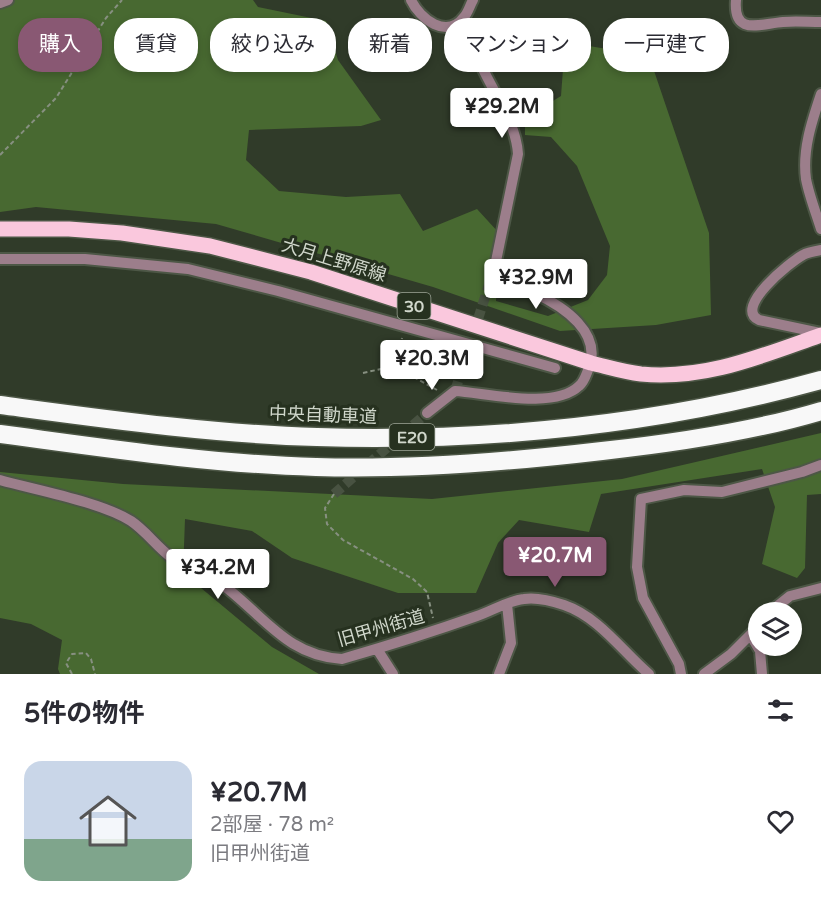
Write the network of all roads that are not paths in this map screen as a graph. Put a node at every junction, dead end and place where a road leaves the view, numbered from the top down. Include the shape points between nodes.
1 (8, 0) edge
2 (411, 0) edge
3 (473, 0) edge
4 (736, 0) edge
5 (0, 3) edge
6 (464, 18) edge
7 (821, 22) edge
8 (444, 26) edge
9 (485, 72) edge
10 (821, 94) edge
11 (0, 229) edge
12 (821, 229) edge
13 (821, 250) edge
14 (0, 259) edge
15 (821, 334) edge
16 (591, 363) junction
17 (555, 368) dead end
18 (821, 380) edge
19 (0, 405) edge
20 (821, 411) edge
21 (427, 413) tunnel mouth
22 (0, 434) edge
23 (821, 465) edge
24 (0, 480) edge
25 (821, 588) edge
26 (783, 602) edge
27 (507, 604) junction
28 (748, 639) edge
29 (377, 649) junction
30 (760, 656) edge
31 (393, 674) edge
32 (499, 674) edge
33 (649, 674) edge
34 (681, 674) edge
35 (704, 674) edge
36 (762, 674) edge

1 - 5 street
2 - 8 street via 421,15 436,26
3 - 6 street
4 - 7 street via 735,14 745,24
9 - 16 street via 514,130 519,154 495,266 497,274 556,304 577,321 590,341
10 - 12 street via 805,162 806,180
11 - 16 main road, 大月上野原線 / 30 via 122,233 210,246 311,272
13 - 15 street via 804,254 780,270 760,294 752,314 759,320
14 - 17 street via 85,258 188,269
15 - 16 main road, 大月上野原線 / 30 via 728,367 685,374 638,374
16 - 21 street via 580,386 549,399 454,390
18 - 19 highway, 中央自動車道 / E20 via 642,417 471,435 316,437 236,433
20 - 22 highway, E20 via 643,447 474,464 390,467 233,462
23 - 34 street via 722,492 684,490 641,499 637,567 643,598
24 - 29 street, 旧甲州街道 via 112,512 132,522 165,553 226,588 304,651 342,659
25 - 26 street via 790,596
27 - 29 street, 旧甲州街道
27 - 32 street via 511,643
27 - 33 street, 旧甲州街道 via 542,599 566,605 613,638
28 - 35 street
29 - 31 street
30 - 36 street

